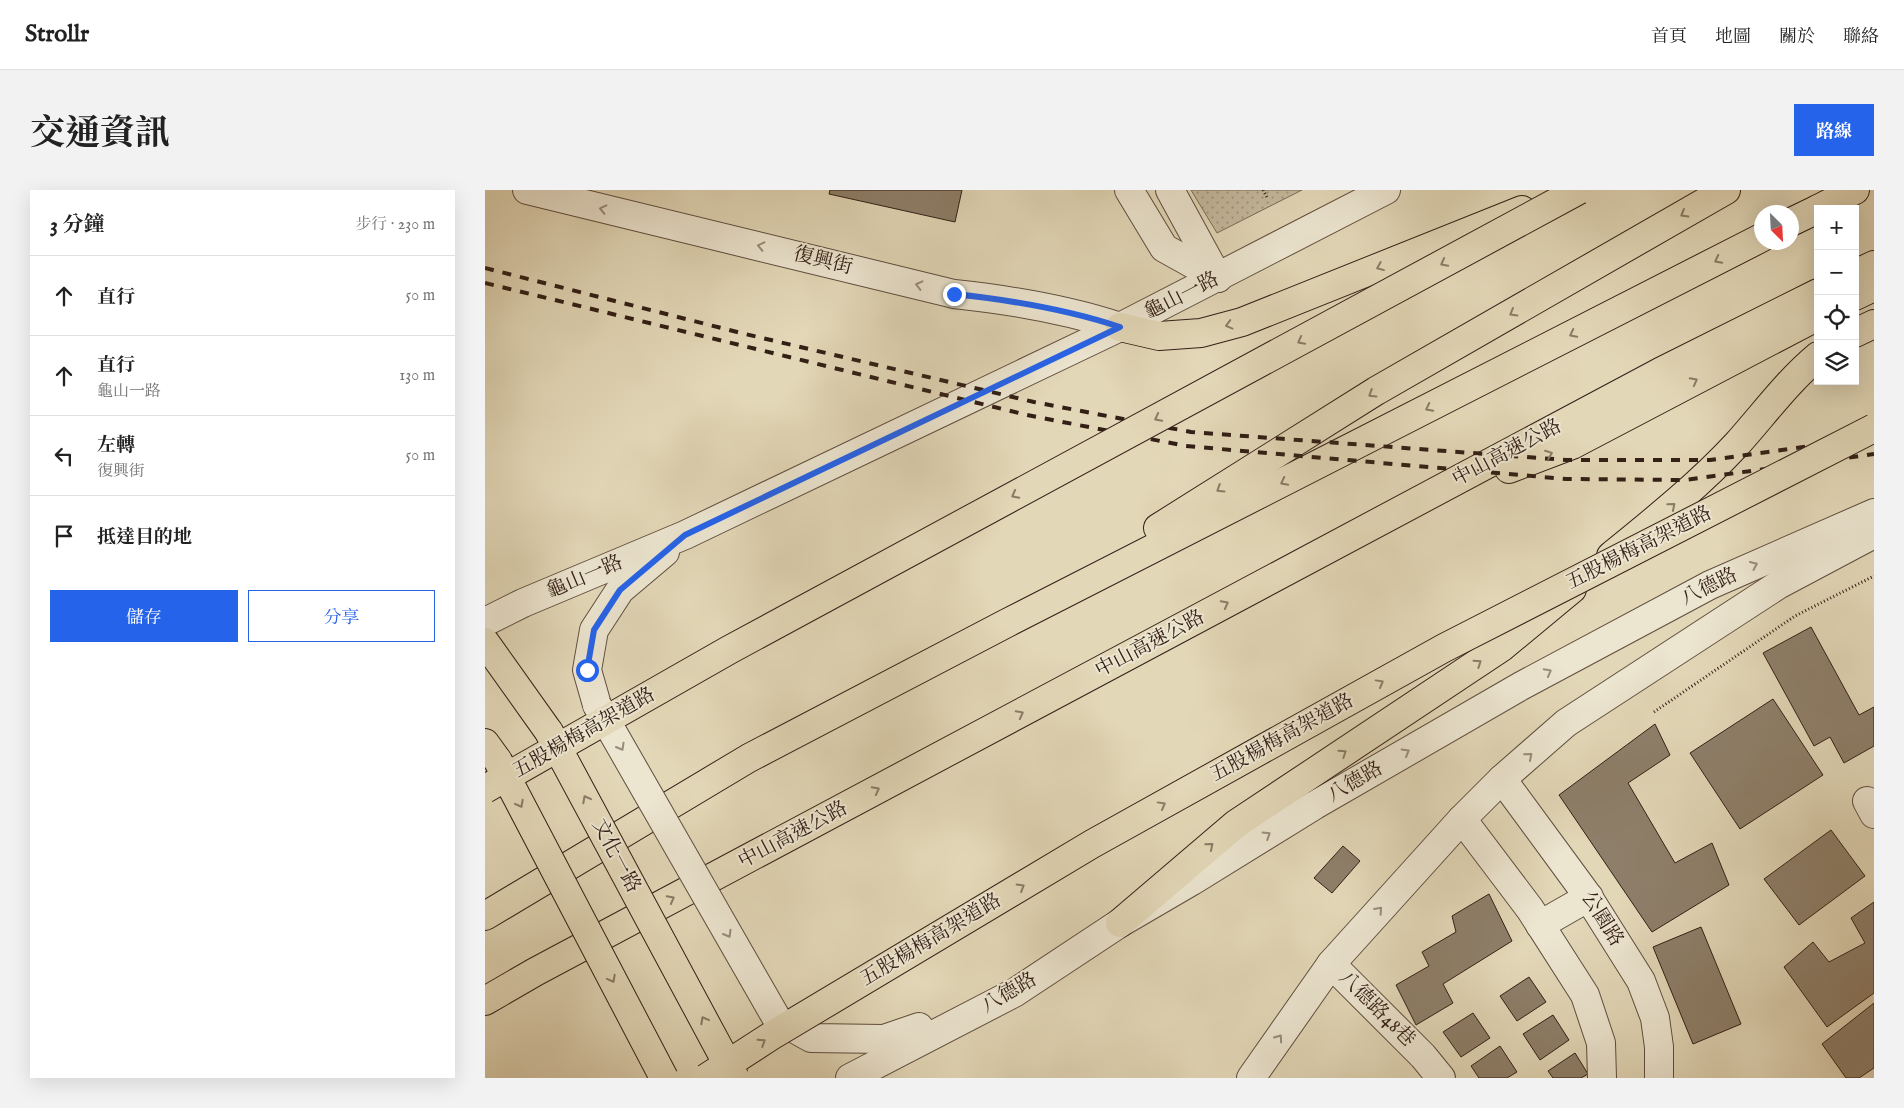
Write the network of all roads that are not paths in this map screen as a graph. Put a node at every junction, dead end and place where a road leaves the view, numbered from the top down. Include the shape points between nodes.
1 (527, 190) edge
2 (1129, 190) edge
3 (1149, 190) edge
4 (1170, 190) edge
5 (1386, 190) edge
6 (1572, 190) edge
7 (1579, 190) edge
8 (1726, 190) edge
9 (1855, 190) edge
10 (1826, 205) edge
11 (1814, 211) edge
12 (1799, 218) edge
13 (1754, 242) edge
14 (1874, 265) edge
15 (1859, 272) edge
16 (1218, 278) junction
17 (1874, 286) edge
18 (1814, 295) edge
19 (1857, 295) edge
20 (1814, 318) edge
21 (1874, 324) edge
22 (1120, 327) junction
23 (1859, 331) edge
24 (1814, 359) edge
25 (1874, 428) edge
26 (1405, 508) junction
27 (1874, 513) edge
28 (1874, 534) edge
29 (685, 535) junction
30 (485, 622) edge
31 (1007, 623) junction
32 (485, 642) edge
33 (491, 752) edge
34 (1502, 779) junction
35 (485, 789) edge
36 (1462, 819) junction
37 (1589, 897) junction
38 (485, 916) edge
39 (1120, 923) junction
40 (1540, 925) junction
41 (1331, 964) junction
42 (1014, 993) junction
43 (485, 1001) edge
44 (664, 1078) edge
45 (706, 1078) edge
46 (735, 1078) edge
47 (850, 1078) edge
48 (1251, 1078) edge
49 (1441, 1078) edge
50 (1602, 1078) edge
51 (1659, 1078) edge

22 -> 1 street, 復興街 via 1047,307 954,294
2 - 16 street via 1164,248
3 - 16 street via 1180,242
4 - 16 street
5 - 16 street, 龜山一路
6 -> 22 main road via 1242,322 1201,333 1159,336
7 -> 35 main road, 五股楊梅高架道路, bridge via 729,650
8 -> 31 main road via 1376,391
9 - 10 main road
11 - 12 main road
13 -> 31 main road
14 - 15 main road
16 - 22 street, 龜山一路
17 - 19 main road
18 - 26 main road, 中山高速公路 via 1660,372
26 -> 20 main road via 1572,445
21 - 23 main road
22 - 29 street, 龜山一路
39 -> 24 main road via 1236,824 1502,647 1682,498 1737,445 1799,372
45 -> 25 main road, 五股楊梅高架道路, bridge via 780,1030 1092,844 1427,657
43 -> 26 main road, 中山高速公路
39 -> 27 street, 八德路 via 1315,805 1529,682 1710,585
34 -> 28 street, 八德路 via 1566,724 1778,585
29 - 30 street, 龜山一路
29 -> 42 street, bridge via 620,590 594,630 587,670 597,705 777,1019 811,1038 884,1039
31 - 38 main road via 749,758
46 -> 32 main road, 文化一路, bridge via 549,732
33 -> 44 main road, bridge
34 - 36 street, 八德路
34 - 37 street, 公園路
36 - 40 street
41 -> 36 street, 八德路
37 - 40 street
37 - 51 street, 公園路 via 1641,981 1655,1018
39 - 42 street, 八德路
40 - 50 street via 1585,995 1601,1043
48 -> 41 street, 八德路
41 - 49 street, 八德路48巷
42 - 47 street, 八德路

